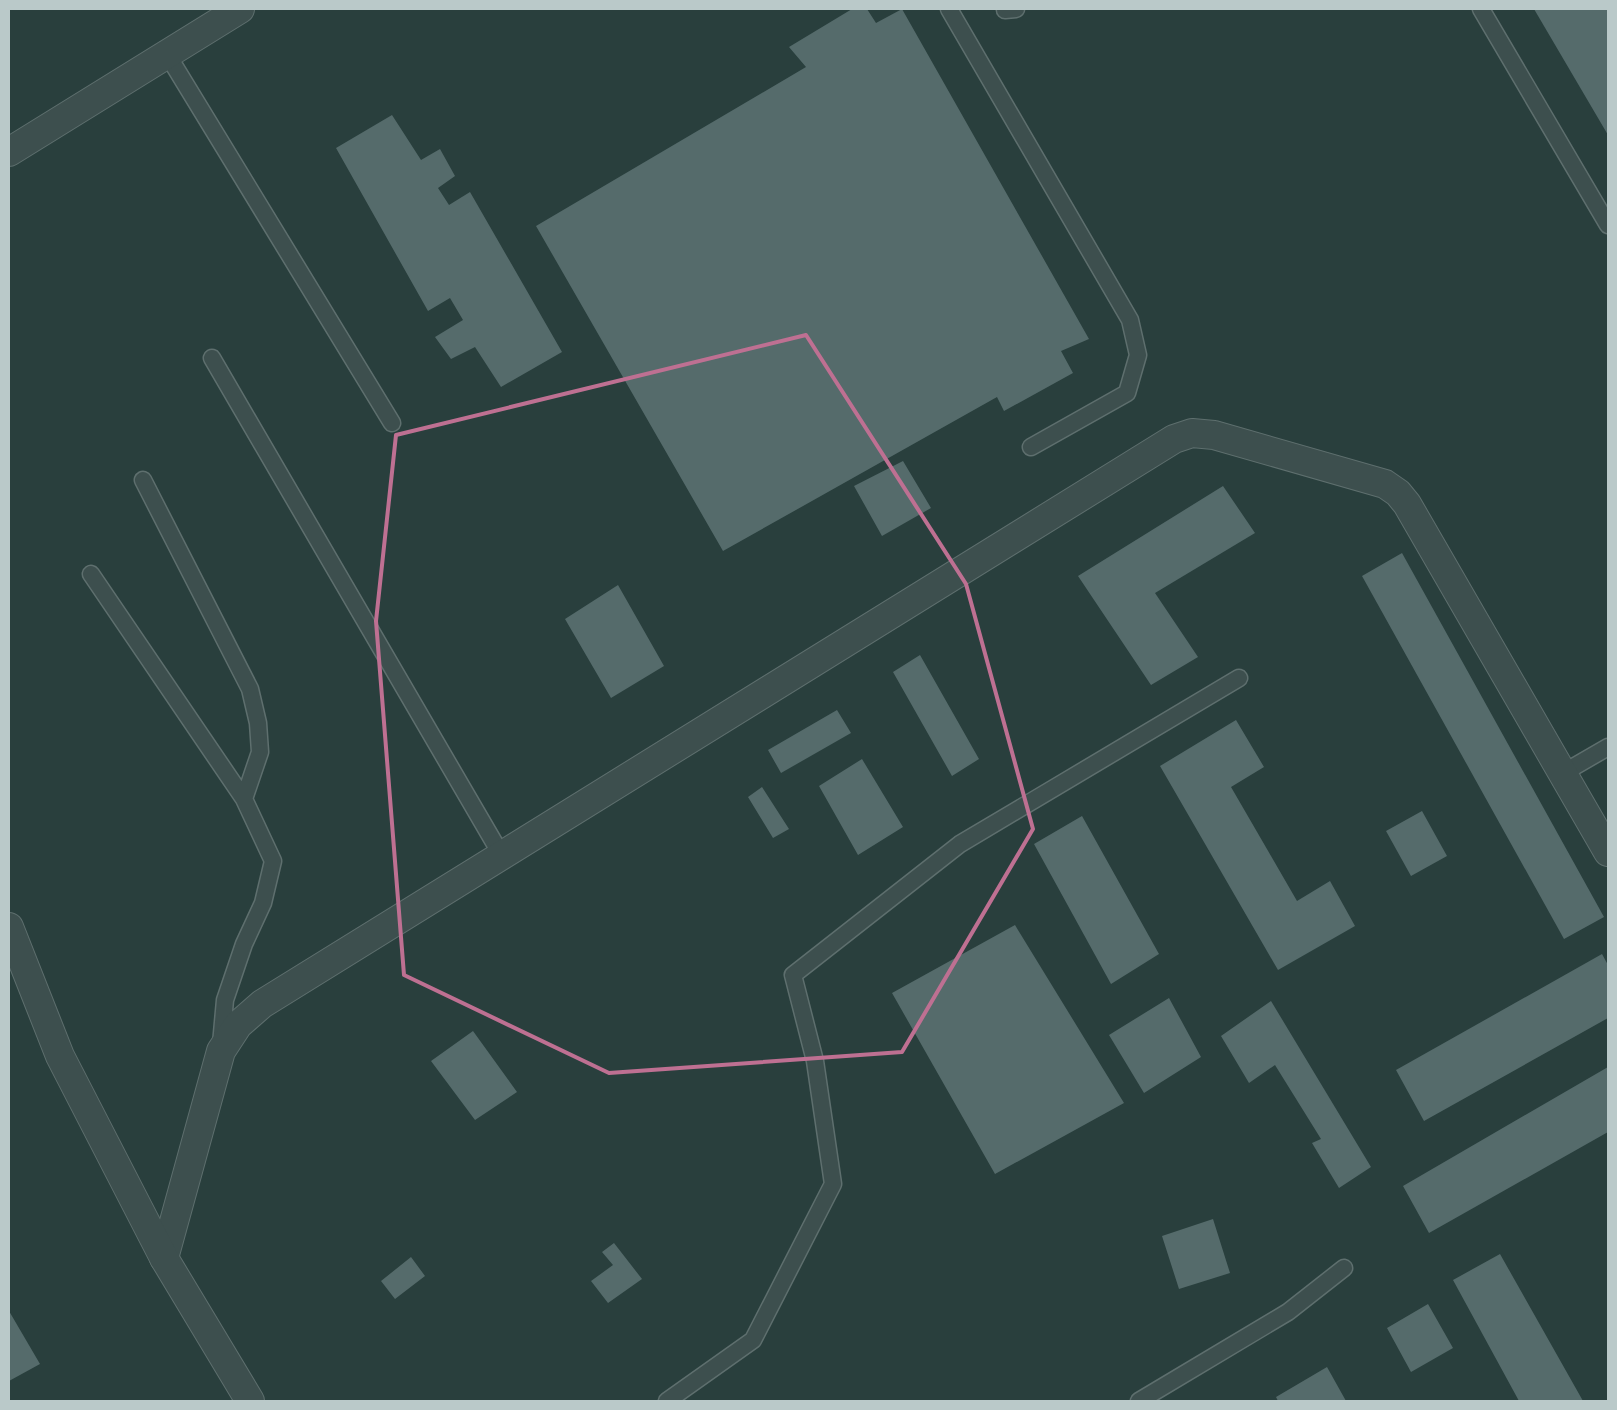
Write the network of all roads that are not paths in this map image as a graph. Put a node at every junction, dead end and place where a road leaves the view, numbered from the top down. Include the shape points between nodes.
1 (240, 9) edge
2 (949, 9) edge
3 (1004, 9) edge
4 (1016, 9) edge
5 (1482, 9) edge
6 (167, 54) junction
7 (9, 152) edge
8 (1608, 225) edge
9 (212, 358) dead end
10 (392, 423) dead end
11 (1031, 447) dead end
12 (143, 480) dead end
13 (91, 574) dead end
14 (1239, 678) dead end
15 (1608, 747) edge
16 (1563, 773) junction
17 (244, 799) junction
18 (1608, 852) edge
19 (502, 856) junction
20 (9, 927) edge
21 (221, 1051) junction
22 (164, 1258) junction
23 (1344, 1268) dead end
24 (250, 1401) edge
25 (667, 1401) edge
26 (1139, 1401) edge

1 - 6 street
2 - 11 lane via 1130,320 1138,355 1126,393
3 - 4 lane
5 - 8 lane
6 - 7 street
6 - 10 lane
9 - 19 lane
12 - 17 lane via 250,689 258,723 260,752
13 - 17 lane
14 - 25 lane via 960,844 794,975 814,1061 833,1184 753,1340
15 - 16 lane
16 - 18 street
16 - 19 street via 1398,493 1385,484 1214,434 1192,432 1165,444
17 - 21 lane via 273,861 264,902 244,944 225,1000
19 - 21 street via 262,1004 238,1025
20 - 22 street via 60,1056
21 - 22 street
22 - 24 street
23 - 26 lane via 1288,1312

